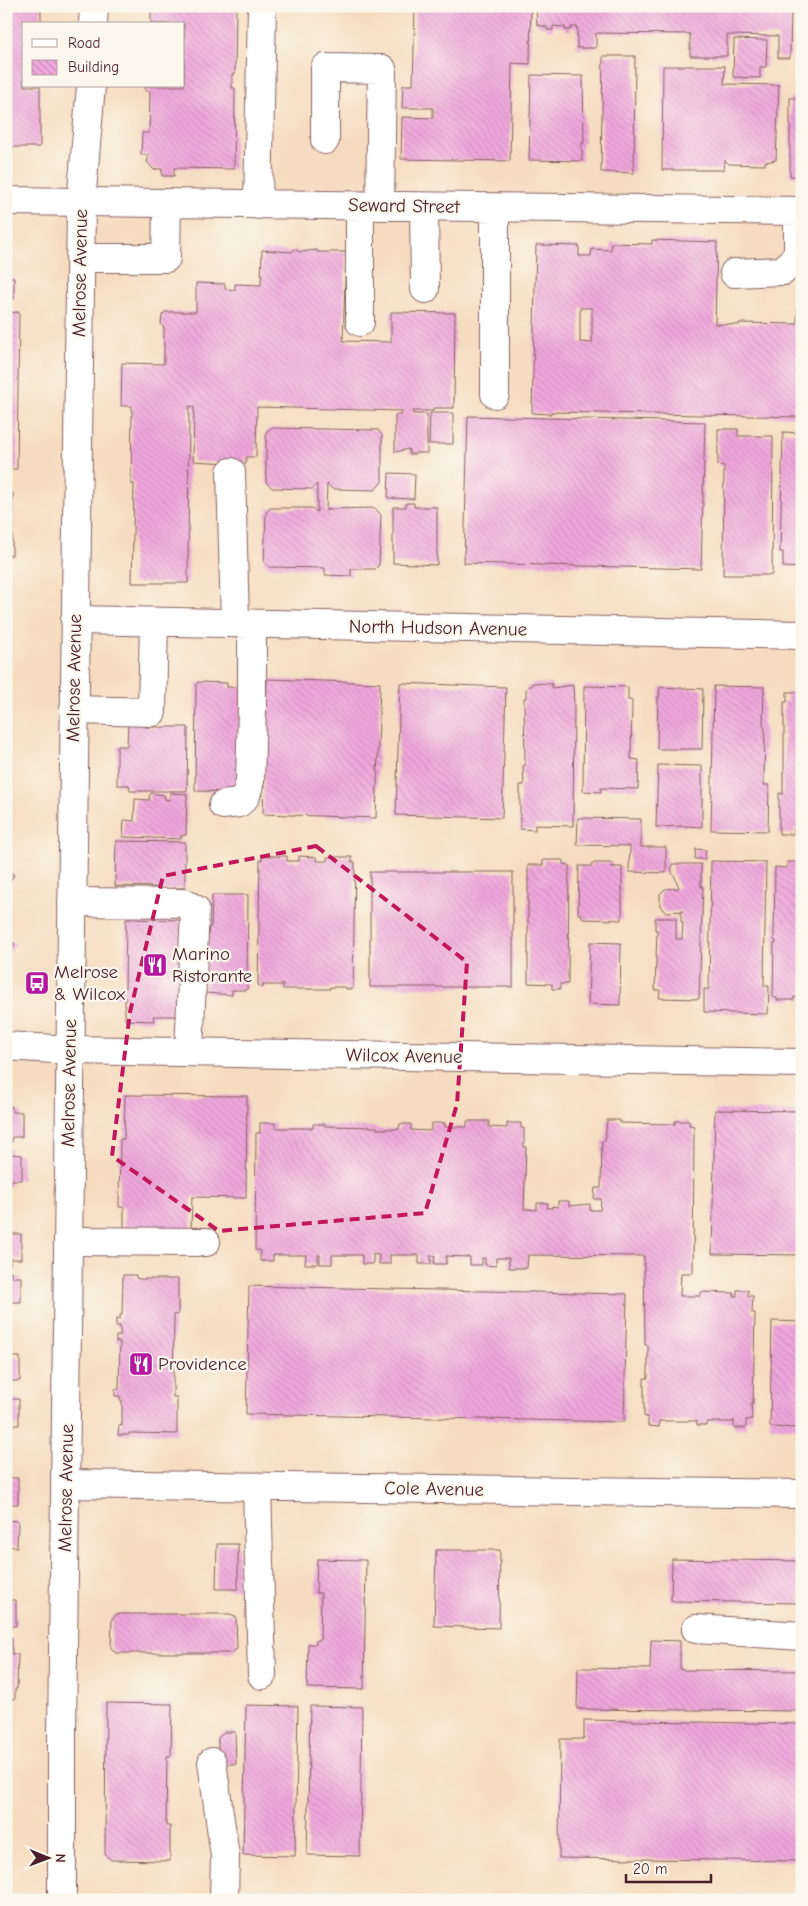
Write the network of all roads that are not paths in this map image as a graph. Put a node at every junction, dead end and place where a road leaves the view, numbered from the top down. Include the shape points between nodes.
1 (94, 6) edge
2 (262, 6) edge
3 (93, 22) edge
4 (91, 88) edge
5 (324, 140) dead end
6 (6, 201) edge
7 (81, 203) junction
8 (167, 204) junction
9 (258, 205) junction
10 (370, 206) junction
11 (424, 207) junction
12 (495, 208) junction
13 (800, 211) edge
14 (80, 258) junction
15 (734, 273) dead end
16 (425, 289) dead end
17 (360, 322) dead end
18 (496, 394) dead end
19 (231, 472) dead end
20 (75, 620) junction
21 (154, 622) junction
22 (244, 624) junction
23 (802, 635) edge
24 (74, 710) junction
25 (223, 805) dead end
26 (72, 902) junction
27 (6, 1046) edge
28 (70, 1050) junction
29 (190, 1052) junction
30 (802, 1063) edge
31 (68, 1241) junction
32 (206, 1242) dead end
33 (66, 1484) junction
34 (256, 1487) junction
35 (802, 1494) edge
36 (696, 1629) dead end
37 (802, 1636) edge
38 (262, 1675) dead end
39 (212, 1762) dead end
40 (62, 1900) edge
41 (224, 1900) edge

1 - 3 street
2 - 9 street
4 - 7 street, Melrose Avenue
5 - 10 street via 325,68 382,69
6 - 7 street, Seward Street
7 - 8 street, Seward Street
7 - 14 street, Melrose Avenue
8 - 9 street, Seward Street
8 - 14 street via 166,258
9 - 10 street, Seward Street
10 - 11 street, Seward Street
10 - 17 street
11 - 12 street, Seward Street
11 - 16 street
12 - 13 street, Seward Street
12 - 18 street
13 - 15 street via 798,254 783,271
14 - 20 street, Melrose Avenue
19 - 22 street
20 - 21 street, North Hudson Avenue
20 - 24 street, Melrose Avenue
21 - 22 street, North Hudson Avenue
21 - 24 street via 152,712
22 - 23 street, North Hudson Avenue
22 - 25 street via 252,708 250,781 246,796 239,803
24 - 26 street, Melrose Avenue
26 - 28 street, Melrose Avenue
26 - 29 street via 184,903 195,909
27 - 28 street, Wilcox Avenue
28 - 29 street, Wilcox Avenue
28 - 31 street, Melrose Avenue
29 - 30 street, Wilcox Avenue
31 - 32 street
31 - 33 street, Melrose Avenue
33 - 34 street, Cole Avenue
33 - 40 street, Melrose Avenue
34 - 35 street, Cole Avenue
34 - 38 street
36 - 37 street
39 - 41 street via 225,1856

